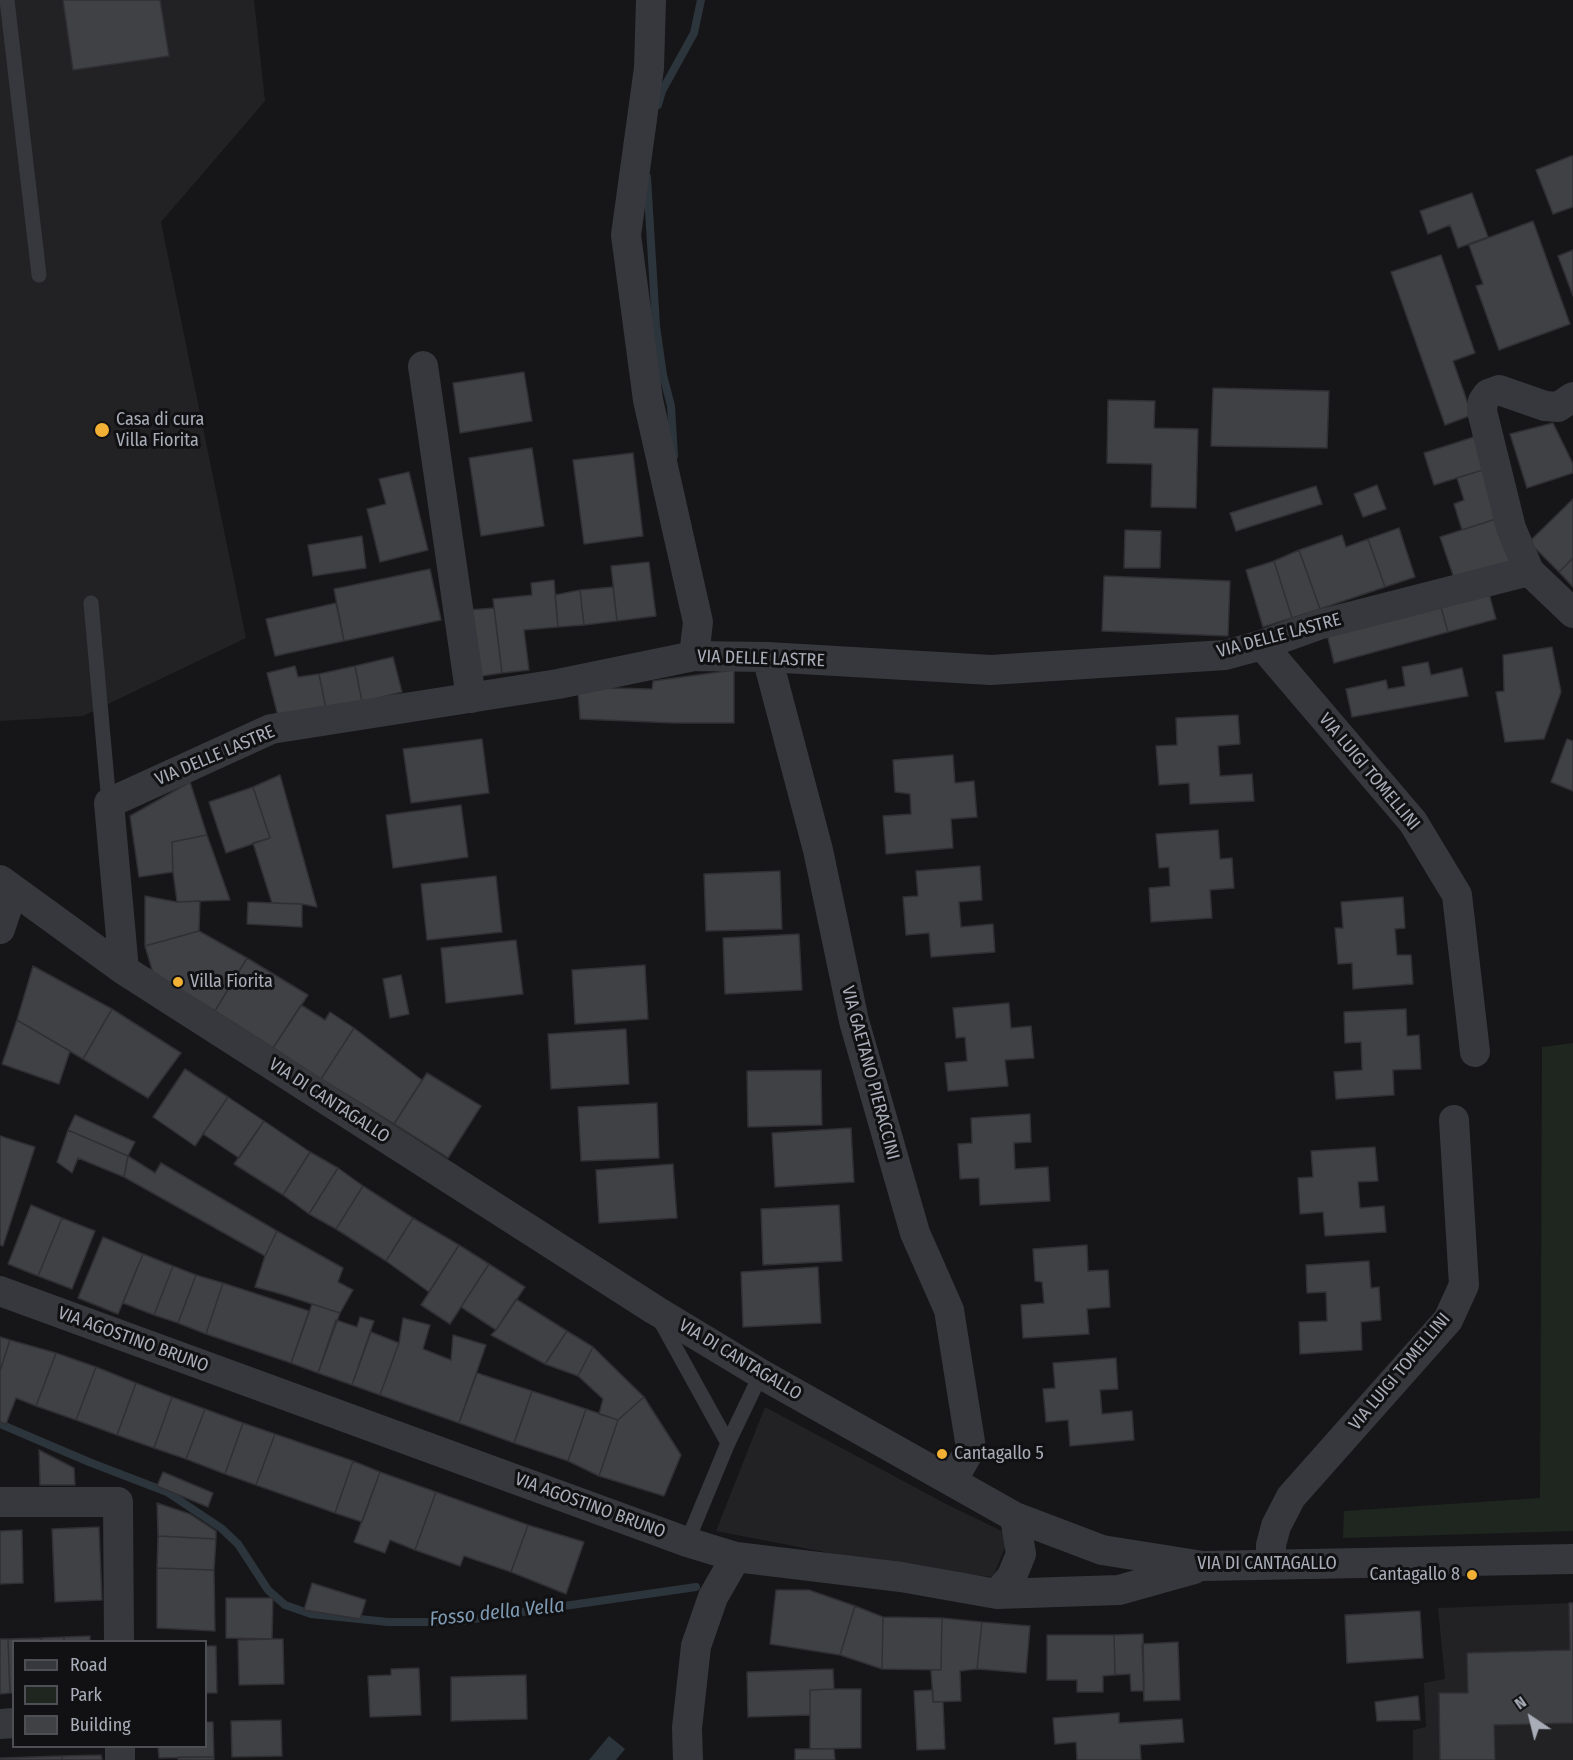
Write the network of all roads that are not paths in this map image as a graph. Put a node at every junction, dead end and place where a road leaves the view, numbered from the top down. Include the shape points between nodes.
1 (7, 0) edge
2 (651, 0) edge
3 (39, 275) dead end
4 (423, 366) dead end
5 (1573, 397) edge
6 (1529, 571) junction
7 (91, 603) dead end
8 (1573, 613) edge
9 (1262, 645) junction
10 (694, 656) junction
11 (767, 657) junction
12 (471, 698) junction
13 (109, 803) junction
14 (7, 885) edge
15 (0, 929) edge
16 (124, 970) junction
17 (1475, 1052) dead end
18 (1454, 1120) dead end
19 (0, 1291) edge
20 (655, 1310) junction
21 (761, 1374) junction
22 (728, 1443) junction
23 (952, 1481) junction
24 (0, 1502) edge
25 (1015, 1517) junction
26 (687, 1542) junction
27 (736, 1557) junction
28 (1573, 1559) edge
29 (1271, 1565) junction
30 (1203, 1566) junction
31 (997, 1594) junction
32 (119, 1640) edge
33 (688, 1760) edge

1 - 3 lane
2 - 10 street via 649,68 626,235 648,400 698,622
4 - 12 street
5 - 6 street via 1558,407 1545,406 1498,390 1483,401 1482,411 1511,528
6 - 8 street
6 - 9 street, VIA DELLE LASTRE via 1318,625
7 - 13 lane
9 - 11 street, VIA DELLE LASTRE via 1225,655 991,670
9 - 17 street, VIA LUIGI TOMELLINI via 1413,822 1457,894
10 - 11 street, VIA DELLE LASTRE
10 - 12 street, VIA DELLE LASTRE
11 - 23 street, VIA GAETANO PIERACCINI via 818,850 854,1021 915,1233 949,1310 970,1448
12 - 13 street, VIA DELLE LASTRE via 271,729
13 - 16 street
14 - 15 street
14 - 16 street, VIA DI CANTAGALLO
16 - 20 street, VIA DI CANTAGALLO
18 - 29 street, VIA LUIGI TOMELLINI via 1464,1285 1448,1320 1291,1497 1276,1526
19 - 26 street, VIA AGOSTINO BRUNO
20 - 21 street, VIA DI CANTAGALLO
20 - 22 lane
21 - 22 lane
21 - 23 street, VIA DI CANTAGALLO
22 - 26 lane
23 - 25 street, VIA DI CANTAGALLO
24 - 32 street via 118,1502
25 - 30 street, VIA DI CANTAGALLO via 1102,1551
25 - 31 street via 1021,1554 1012,1576
26 - 27 street, VIA AGOSTINO BRUNO
27 - 31 street, VIA AGOSTINO BRUNO via 901,1577
27 - 33 street via 713,1597 696,1646 687,1728
28 - 29 street, VIA DI CANTAGALLO
29 - 30 street, VIA DI CANTAGALLO
30 - 31 street, VIA AGOSTINO BRUNO via 1119,1590

